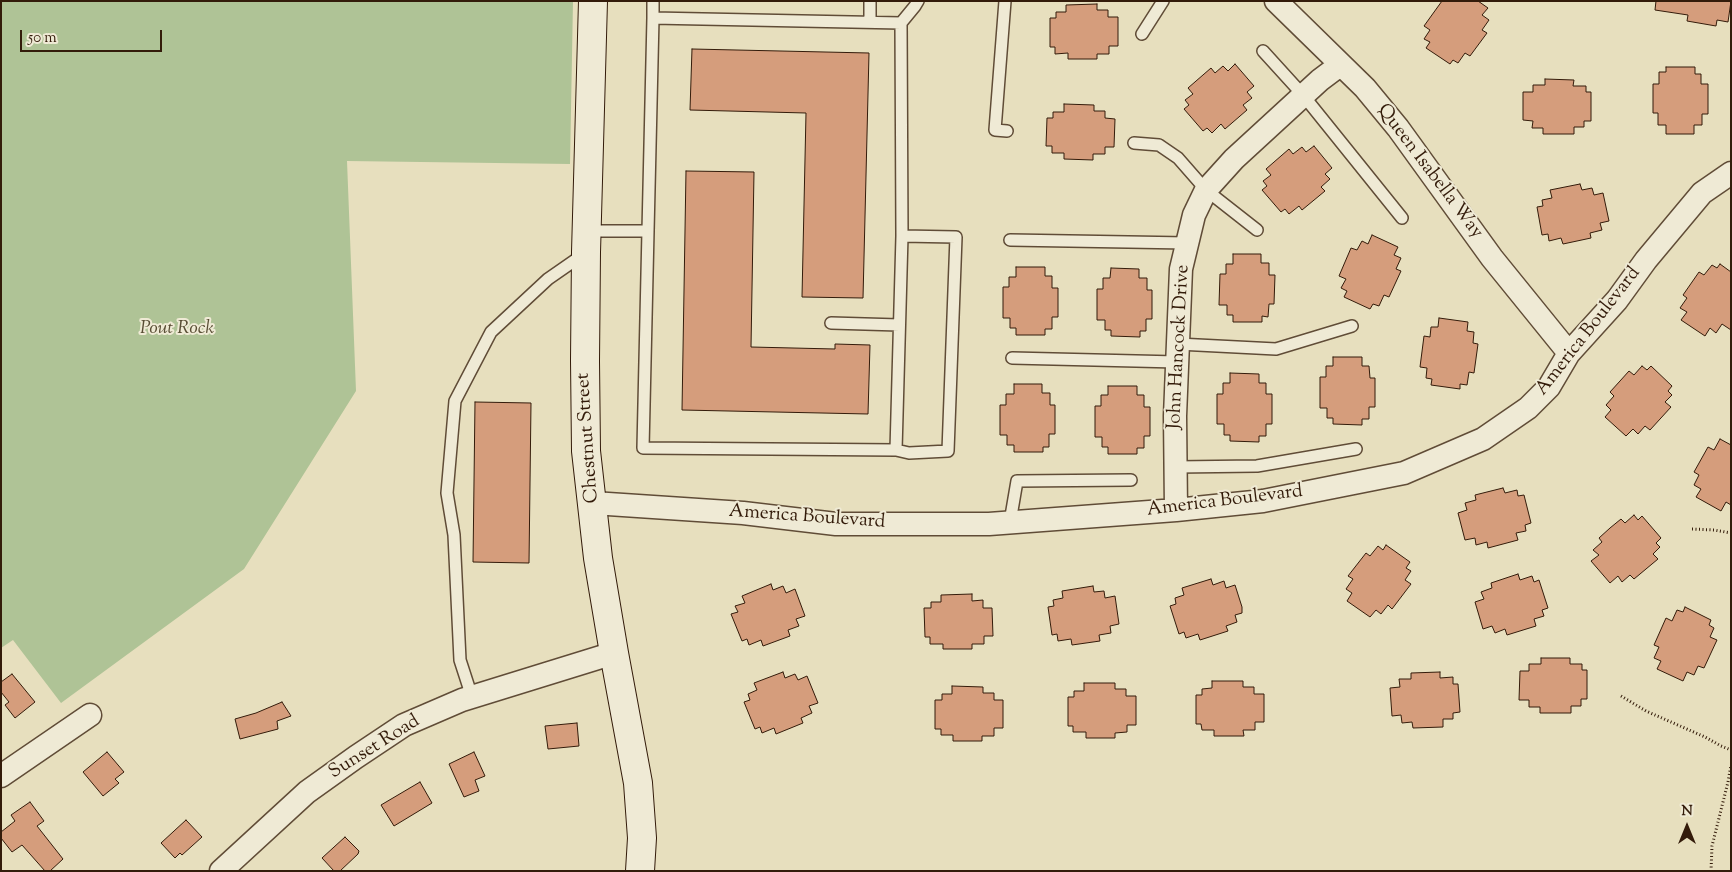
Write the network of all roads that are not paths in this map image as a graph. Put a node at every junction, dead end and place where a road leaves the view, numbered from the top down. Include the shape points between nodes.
1 (593, 1) edge
2 (653, 1) edge
3 (870, 1) edge
4 (918, 1) edge
5 (1005, 1) edge
6 (1163, 1) edge
7 (1276, 1) edge
8 (653, 18) junction
9 (870, 22) junction
10 (901, 23) junction
11 (1142, 34) dead end
12 (1264, 51) dead end
13 (1340, 65) junction
14 (1303, 95) junction
15 (1006, 131) dead end
16 (1134, 143) dead end
17 (1731, 173) edge
18 (1206, 190) junction
19 (1402, 218) dead end
20 (1257, 230) dead end
21 (648, 232) junction
22 (902, 236) junction
23 (1010, 240) dead end
24 (586, 241) junction
25 (1187, 243) junction
26 (831, 323) dead end
27 (899, 325) junction
28 (1352, 326) dead end
29 (1177, 353) junction
30 (1569, 353) junction
31 (1012, 358) dead end
32 (1356, 449) dead end
33 (896, 450) junction
34 (1176, 467) junction
35 (1131, 480) dead end
36 (593, 503) junction
37 (1176, 510) junction
38 (1010, 522) junction
39 (614, 653) junction
40 (472, 697) junction
41 (90, 715) dead end
42 (1, 776) edge
43 (220, 871) edge
44 (640, 871) edge

1 - 24 main road, Chestnut Street
2 - 8 lane
3 - 9 lane
4 - 10 lane
5 - 15 lane via 994,130
6 - 11 lane
7 - 13 street, Queen Isabella Way
8 - 9 lane
8 - 21 lane
9 - 10 lane
10 - 22 lane
12 - 14 lane
13 - 14 street, John Hancock Drive
13 - 30 street, Queen Isabella Way via 1365,88 1398,128 1492,258
14 - 18 street, John Hancock Drive via 1234,159
14 - 19 lane
16 - 18 lane via 1160,145 1178,158
17 - 30 street, America Boulevard via 1702,193 1617,300
18 - 20 lane
18 - 25 street, John Hancock Drive via 1194,215
21 - 24 lane
21 - 33 lane via 643,448
22 - 27 lane
22 - 33 lane via 956,237 948,451 909,453
23 - 25 lane
24 - 36 main road, Chestnut Street via 586,451
24 - 40 lane via 491,332 455,401 447,493 454,535 460,660
25 - 29 street, John Hancock Drive via 1181,269
26 - 27 lane
27 - 33 lane
28 - 29 lane via 1276,349
29 - 31 lane
29 - 34 street, John Hancock Drive
30 - 37 street, America Boulevard via 1549,388 1528,408 1483,439 1404,473 1263,501
32 - 34 lane via 1257,466
34 - 37 street, John Hancock Drive
35 - 38 lane via 1017,481
36 - 38 street, America Boulevard via 743,513 836,524
36 - 39 main road, Chestnut Street via 598,558
37 - 38 street, America Boulevard
39 - 40 street, Sunset Road
39 - 44 main road, Chestnut Street via 638,783 642,838
40 - 43 street, Sunset Road via 404,725 356,757 293,804
41 - 42 street

